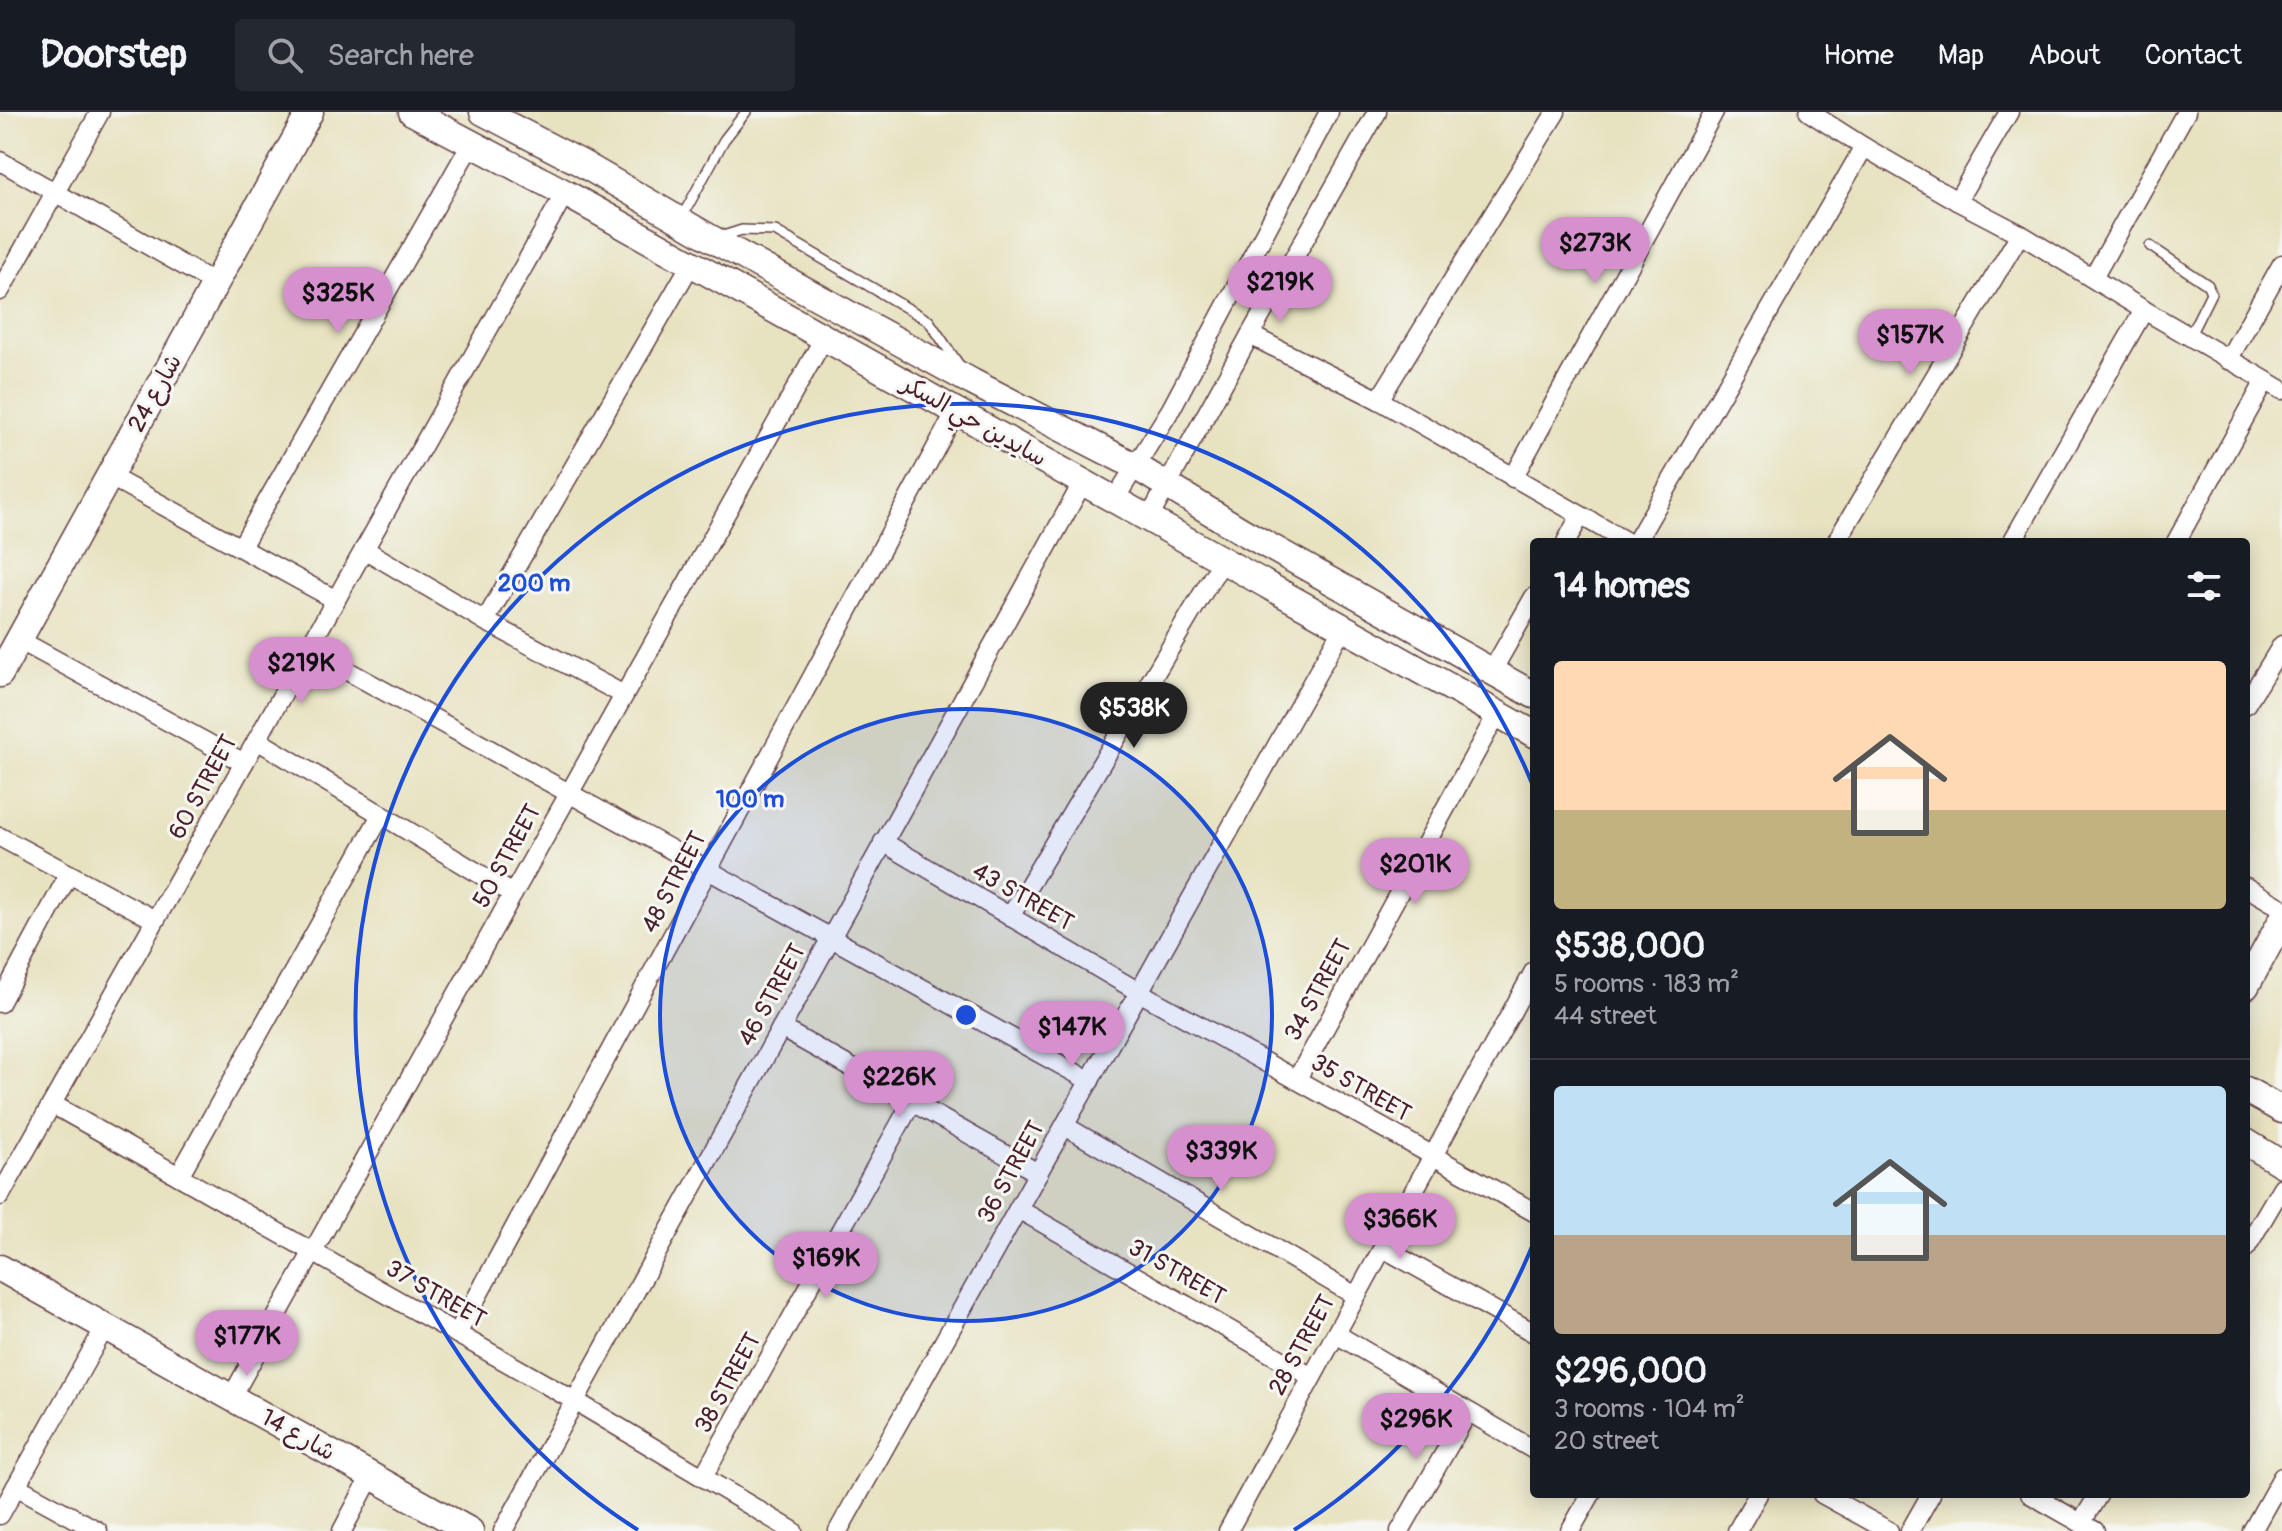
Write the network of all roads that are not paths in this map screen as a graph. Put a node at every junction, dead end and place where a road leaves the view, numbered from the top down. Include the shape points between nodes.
1 (100, 112) edge
2 (310, 112) edge
3 (412, 112) edge
4 (483, 112) edge
5 (746, 112) edge
6 (1329, 112) edge
7 (1377, 112) edge
8 (1556, 112) edge
9 (1714, 112) edge
10 (1809, 112) edge
11 (2009, 112) edge
12 (2186, 112) edge
13 (1837, 119) edge
14 (471, 144) junction
15 (1864, 147) junction
16 (0, 161) edge
17 (55, 192) junction
18 (565, 193) junction
19 (1957, 201) junction
20 (680, 220) junction
21 (2020, 234) junction
22 (712, 239) junction
23 (2150, 246) dead end
24 (691, 264) junction
25 (2282, 264) edge
26 (2093, 278) junction
27 (2, 283) edge
28 (216, 284) junction
29 (2144, 310) junction
30 (1250, 335) junction
31 (2189, 337) junction
32 (824, 338) junction
33 (2228, 360) junction
34 (2265, 381) junction
35 (972, 382) junction
36 (2282, 390) edge
37 (1379, 400) junction
38 (956, 411) junction
39 (1135, 466) junction
40 (109, 476) junction
41 (1513, 478) junction
42 (1083, 482) junction
43 (1166, 485) junction
44 (1115, 499) junction
45 (1580, 516) junction
46 (1149, 518) junction
47 (1568, 538) edge
48 (1620, 538) edge
49 (1638, 538) edge
50 (1838, 538) edge
51 (2014, 538) edge
52 (2178, 538) edge
53 (241, 547) junction
54 (364, 549) junction
55 (1225, 560) junction
56 (336, 600) junction
57 (1530, 604) edge
58 (485, 621) junction
59 (1343, 627) junction
60 (19, 640) junction
61 (2282, 645) edge
62 (308, 649) junction
63 (1492, 671) junction
64 (0, 674) edge
65 (1530, 693) edge
66 (624, 695) junction
67 (2250, 697) edge
68 (1497, 714) junction
69 (1530, 732) edge
70 (257, 740) junction
71 (244, 763) junction
72 (569, 794) junction
73 (381, 815) junction
74 (0, 837) edge
75 (883, 842) junction
76 (708, 870) junction
77 (69, 874) junction
78 (2250, 889) edge
79 (513, 894) junction
80 (2282, 908) edge
81 (1010, 917) junction
82 (155, 920) junction
83 (2282, 920) edge
84 (831, 937) junction
85 (1530, 978) edge
86 (2250, 979) edge
87 (1139, 992) junction
88 (0, 1003) edge
89 (781, 1028) junction
90 (1297, 1079) junction
91 (1090, 1081) junction
92 (2250, 1092) edge
93 (912, 1102) junction
94 (52, 1104) junction
95 (2282, 1110) edge
96 (1065, 1126) junction
97 (2250, 1144) edge
98 (1433, 1156) junction
99 (2282, 1164) edge
100 (1038, 1173) junction
101 (179, 1176) junction
102 (2282, 1187) edge
103 (0, 1196) edge
104 (1018, 1209) junction
105 (1530, 1210) edge
106 (2250, 1241) edge
107 (1383, 1248) junction
108 (313, 1252) junction
109 (0, 1268) edge
110 (1356, 1296) junction
111 (105, 1327) junction
112 (1530, 1331) edge
113 (457, 1334) junction
114 (1336, 1334) junction
115 (1312, 1377) junction
116 (231, 1398) junction
117 (575, 1401) junction
118 (1468, 1412) junction
119 (1530, 1448) edge
120 (371, 1476) junction
121 (703, 1477) junction
122 (2282, 1477) edge
123 (16, 1486) junction
124 (1589, 1498) edge
125 (1756, 1498) edge
126 (1829, 1498) edge
127 (1929, 1498) edge
128 (2037, 1498) edge
129 (2098, 1498) edge
130 (0, 1515) edge
131 (2088, 1527) edge
132 (98, 1531) edge
133 (342, 1531) edge
134 (470, 1531) edge
135 (503, 1531) edge
136 (793, 1531) edge
137 (838, 1531) edge
138 (1228, 1531) edge
139 (1400, 1531) edge
140 (1570, 1531) edge
141 (1737, 1531) edge
142 (1889, 1531) edge
143 (1910, 1531) edge
144 (2252, 1531) edge

1 - 17 street
2 - 28 street, شارع 24
3 - 14 street, سايدين حي السكر
4 - 20 street, سايدين حي السكر
5 - 20 lane via 724,140
6 - 39 street via 1171,409
7 - 30 street
8 - 37 street
9 - 41 street
10 - 13 street
11 - 19 street
12 - 26 street
13 - 15 street
14 - 18 street, سايدين حي السكر
14 - 53 street
15 - 19 street
15 - 49 street
16 - 17 street
17 - 27 street
17 - 28 street
18 - 24 street, سايدين حي السكر
18 - 54 street, 60 STREET
19 - 21 street
20 - 22 street, سايدين حي السكر
21 - 26 street
21 - 50 street
22 - 35 street, سايدين حي السكر
22 - 35 lane via 742,230 775,231 929,321
23 - 31 lane via 2208,285 2211,293
24 - 32 street, سايدين حي السكر
24 - 58 street
25 - 33 street
26 - 29 street
28 - 40 street, شارع 24
29 - 31 street
29 - 51 street
30 - 37 street
30 - 43 street
31 - 33 street
32 - 38 street, سايدين حي السكر
32 - 66 street, 50 STREET
33 - 34 street
34 - 36 street
34 - 52 street
35 - 39 street, سايدين حي السكر
37 - 41 street
38 - 42 street, سايدين حي السكر
38 - 76 street, 48 STREET
39 - 43 street, سايدين حي السكر
39 - 44 street
40 - 53 street
40 - 60 street, شارع 24
41 - 45 street
42 - 44 street, سايدين حي السكر
42 - 75 street, 46 STREET
43 - 46 street
43 - 63 street, سايدين حي السكر
44 - 46 street, سايدين حي السكر
45 - 47 street
45 - 48 street
46 - 55 street, سايدين حي السكر
53 - 56 street
54 - 56 street, 60 STREET
54 - 58 street
55 - 59 street, سايدين حي السكر
55 - 81 street
56 - 62 street, 60 STREET
57 - 63 street
58 - 66 street
59 - 68 street, سايدين حي السكر
59 - 87 street, 36 STREET
60 - 64 street, شارع 24
60 - 71 street
61 - 67 street
62 - 70 street, 60 STREET
62 - 72 street
63 - 65 street, سايدين حي السكر
66 - 72 street, 50 STREET
68 - 69 street, سايدين حي السكر
68 - 90 street, 34 STREET
70 - 71 street, 60 STREET
70 - 73 street
71 - 82 street, 60 STREET
72 - 76 street
72 - 79 street, 50 STREET
73 - 79 street
73 - 101 street
74 - 77 street
75 - 81 street, 43 STREET
75 - 84 street, 46 STREET
76 - 84 street
76 - 113 street, 48 STREET
77 - 82 street
77 - 88 street
78 - 80 street
79 - 108 street, 50 STREET
81 - 87 street, 43 STREET
82 - 94 street, 60 STREET
83 - 86 street
84 - 89 street, 46 STREET
84 - 91 street
85 - 98 street, 28 STREET
87 - 90 street, 35 STREET
87 - 91 street, 36 STREET
89 - 93 street
89 - 117 street, 46 STREET
90 - 98 street, 35 STREET
91 - 96 street, 36 STREET
92 - 95 street
93 - 100 street
93 - 121 street, 38 STREET
94 - 101 street, 37 STREET
94 - 103 street, 60 STREET
96 - 100 street, 36 STREET
96 - 110 street
97 - 99 street
98 - 105 street, 35 STREET
98 - 107 street, 28 STREET
100 - 104 street, 36 STREET
101 - 108 street, 37 STREET
102 - 106 street
104 - 115 street, 31 STREET
104 - 137 street, 36 STREET
107 - 110 street, 28 STREET
107 - 112 street
108 - 113 street, 37 STREET
108 - 116 street, 50 STREET
109 - 111 street, شارع 14
110 - 114 street, 28 STREET
111 - 116 street, شارع 14
111 - 123 street
113 - 117 street, 37 STREET
114 - 115 street, 28 STREET
114 - 118 street
115 - 138 street, 28 STREET
116 - 120 street, شارع 14
117 - 121 street, 37 STREET
117 - 135 street, 46 STREET
118 - 119 street
118 - 139 street
120 - 133 street
120 - 134 street, شارع 14
121 - 136 street, 37 STREET
122 - 144 street
123 - 130 street
123 - 132 street
124 - 140 street
125 - 141 street
126 - 142 street
127 - 143 street
128 - 131 street
129 - 131 street

